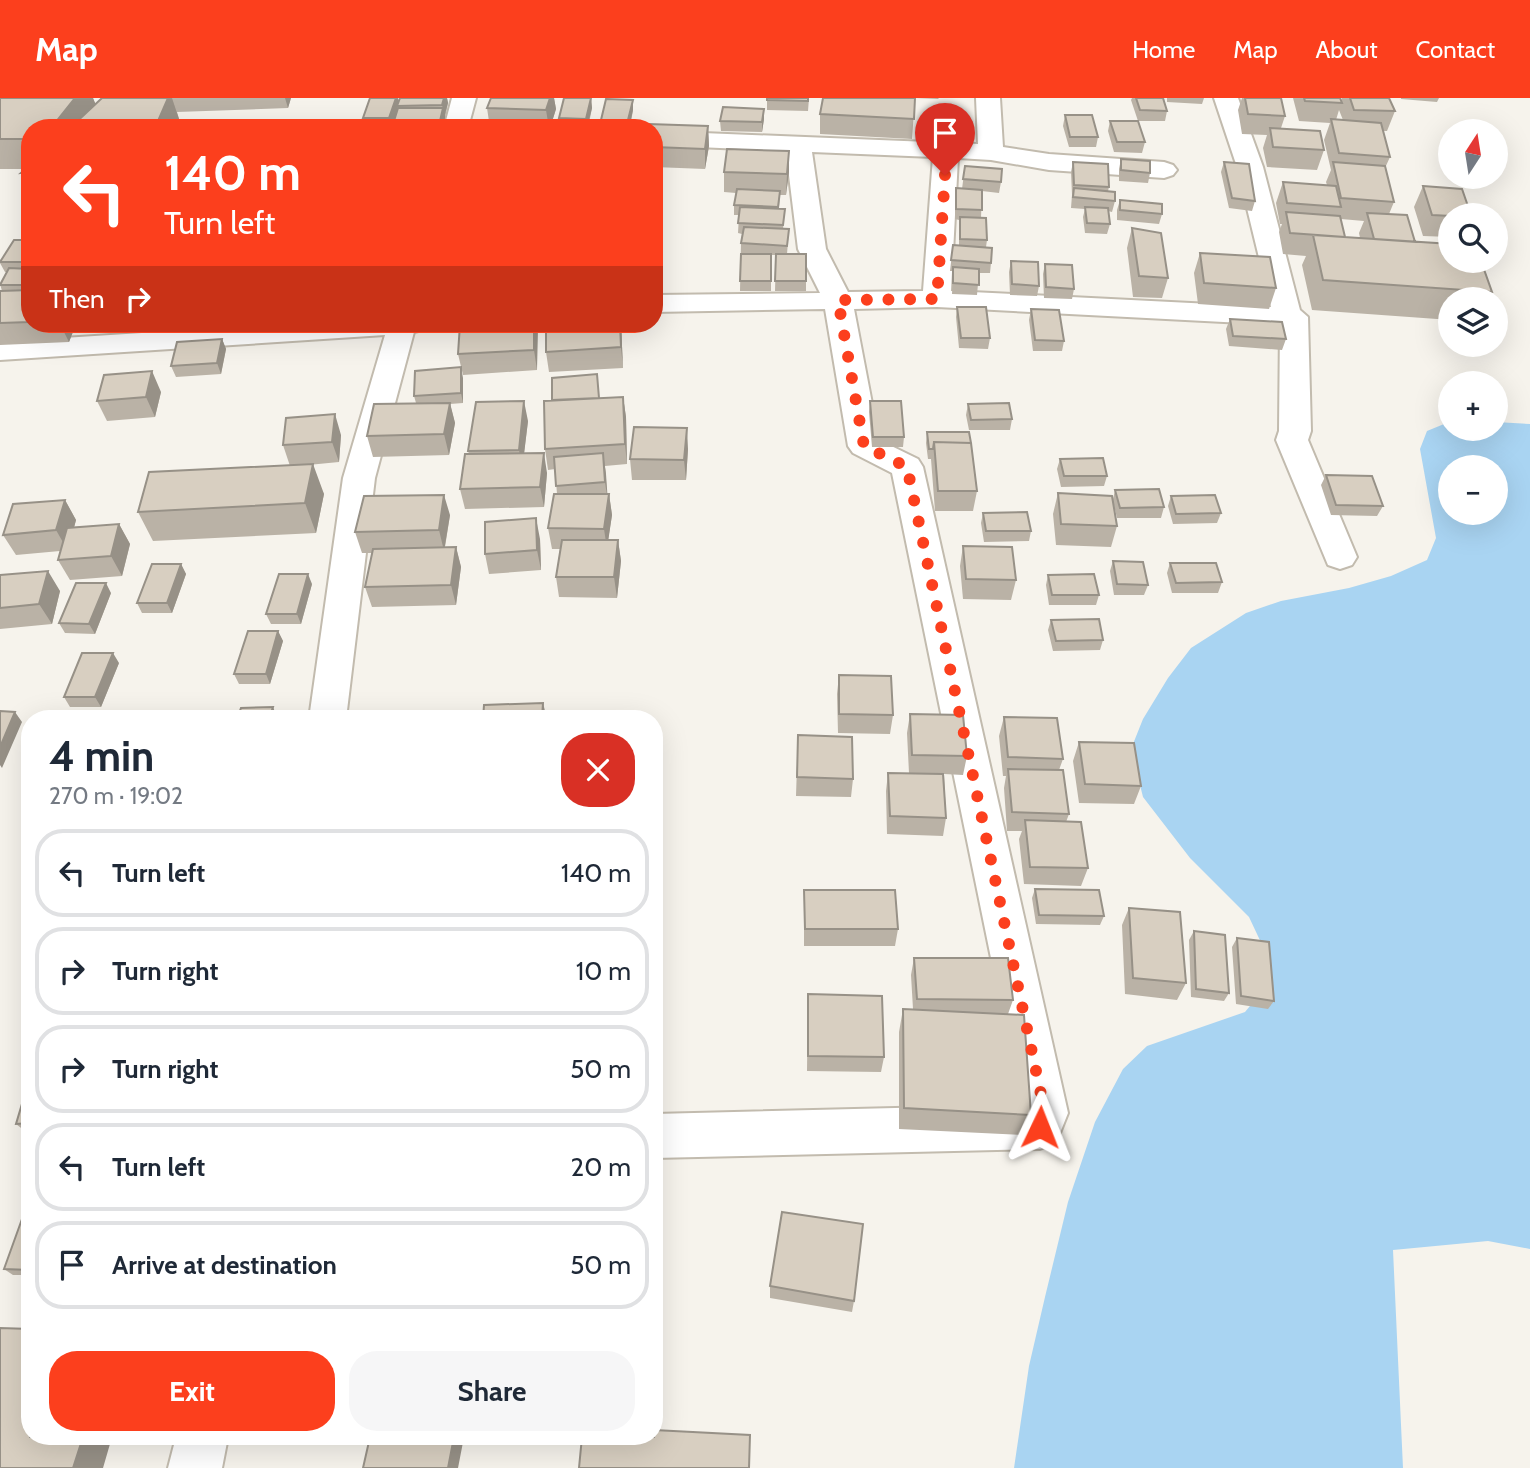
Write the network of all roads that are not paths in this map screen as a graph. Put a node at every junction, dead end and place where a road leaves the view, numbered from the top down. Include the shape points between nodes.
1 (464, 98) edge
2 (988, 98) edge
3 (1226, 98) edge
4 (458, 119) edge
5 (663, 138) edge
6 (798, 144) junction
7 (946, 150) junction
8 (991, 152) junction
9 (1164, 170) dead end
10 (937, 299) junction
11 (838, 300) junction
12 (663, 304) edge
13 (1287, 316) junction
14 (267, 333) edge
15 (399, 333) edge
16 (0, 351) edge
17 (1340, 557) dead end
18 (329, 710) edge
19 (663, 1136) edge
20 (200, 1445) edge
21 (195, 1468) edge

1 - 4 street
2 - 8 street
3 - 13 street via 1250,167
5 - 6 street
6 - 7 street
6 - 11 street via 812,249
7 - 8 street
7 - 10 street
8 - 9 street via 1049,162
10 - 11 street
10 - 13 street
11 - 12 street
11 - 19 street via 864,446 907,467 1045,1113 1040,1127
13 - 17 street via 1294,317 1292,440
14 - 16 street
15 - 18 street via 359,478
20 - 21 street

